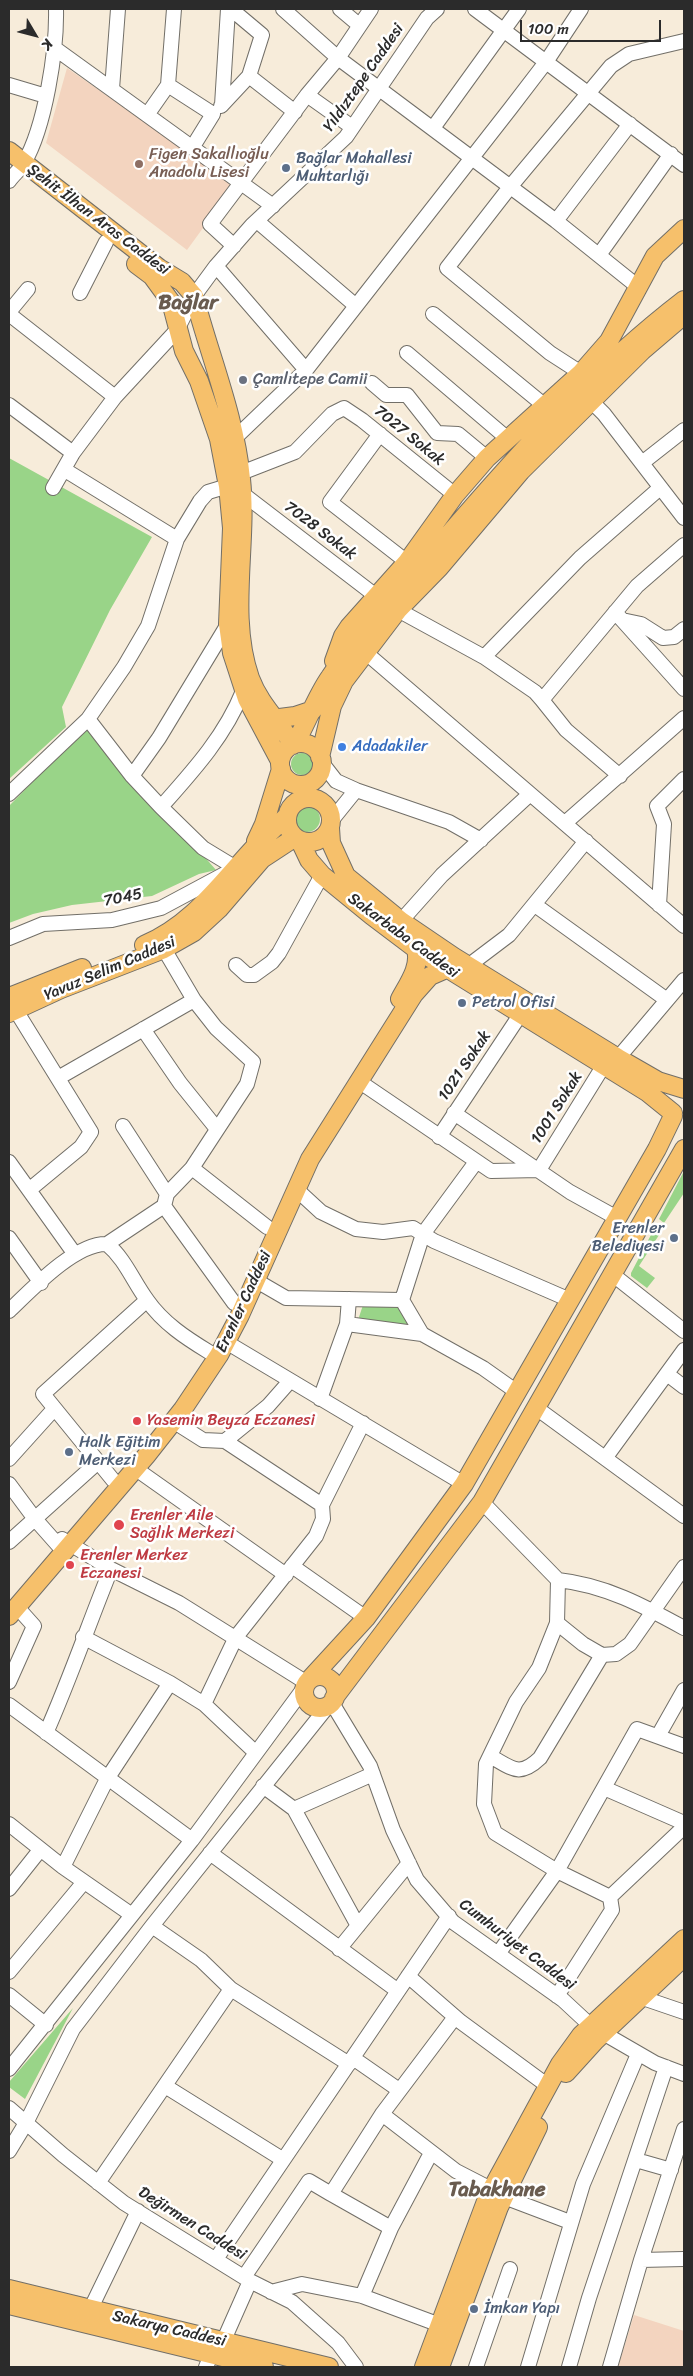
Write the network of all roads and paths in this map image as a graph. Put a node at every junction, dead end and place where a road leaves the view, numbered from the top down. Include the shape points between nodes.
1 (56, 9) edge
2 (118, 9) edge
3 (174, 9) edge
4 (230, 9) edge
5 (282, 9) edge
6 (340, 9) edge
7 (371, 9) edge
8 (437, 9) edge
9 (475, 9) edge
10 (519, 9) edge
11 (581, 9) edge
12 (359, 25) junction
13 (504, 30) junction
14 (683, 45) edge
15 (53, 47) junction
16 (338, 58) junction
17 (546, 62) junction
18 (249, 76) junction
19 (9, 85) edge
20 (168, 85) junction
21 (379, 88) junction
22 (112, 90) junction
23 (586, 93) junction
24 (307, 95) junction
25 (46, 96) junction
26 (218, 110) junction
27 (295, 112) junction
28 (147, 115) junction
29 (630, 124) junction
30 (352, 127) junction
31 (433, 128) junction
32 (192, 148) junction
33 (9, 151) edge
34 (671, 154) junction
35 (471, 158) junction
36 (684, 165) edge
37 (14, 170) edge
38 (241, 183) junction
39 (510, 187) junction
40 (273, 206) junction
41 (257, 221) junction
42 (556, 221) junction
43 (684, 229) edge
44 (106, 242) junction
45 (234, 246) junction
46 (599, 256) junction
47 (216, 266) junction
48 (637, 286) junction
49 (28, 289) dead end
50 (80, 293) dead end
51 (194, 296) junction
52 (684, 300) edge
53 (356, 306) junction
54 (9, 313) edge
55 (433, 314) dead end
56 (684, 315) edge
57 (177, 330) junction
58 (407, 353) dead end
59 (608, 354) junction
60 (306, 370) junction
61 (581, 372) junction
62 (372, 383) dead end
63 (115, 397) junction
64 (591, 401) junction
65 (9, 405) edge
66 (545, 406) junction
67 (684, 430) edge
68 (380, 434) junction
69 (236, 437) junction
70 (508, 439) junction
71 (74, 453) junction
72 (487, 458) junction
73 (642, 464) junction
74 (65, 470) junction
75 (240, 473) junction
76 (53, 488) dead end
77 (660, 488) junction
78 (235, 490) junction
79 (455, 495) junction
80 (684, 516) edge
81 (177, 539) junction
82 (684, 545) edge
83 (407, 562) junction
84 (376, 596) junction
85 (398, 610) junction
86 (619, 616) junction
87 (228, 624) junction
88 (684, 629) edge
89 (365, 652) junction
90 (484, 657) junction
91 (328, 678) junction
92 (684, 689) edge
93 (243, 691) junction
94 (542, 700) junction
95 (313, 710) junction
96 (684, 718) edge
97 (88, 719) junction
98 (272, 719) junction
99 (296, 744) junction
100 (321, 764) junction
101 (281, 768) junction
102 (132, 776) junction
103 (620, 776) junction
104 (684, 779) edge
105 (356, 790) junction
106 (9, 794) edge
107 (530, 794) junction
108 (161, 806) junction
109 (288, 812) junction
110 (329, 818) junction
111 (564, 823) junction
112 (297, 839) junction
113 (481, 840) junction
114 (586, 841) junction
115 (204, 848) junction
116 (253, 849) junction
117 (236, 868) junction
118 (322, 875) junction
119 (218, 876) junction
120 (535, 905) junction
121 (659, 905) junction
122 (400, 921) junction
123 (684, 926) edge
124 (9, 938) edge
125 (416, 949) junction
126 (164, 950) junction
127 (236, 965) dead end
128 (468, 966) junction
129 (446, 969) junction
130 (684, 980) edge
131 (194, 1000) junction
132 (667, 1000) junction
133 (11, 1007) edge
134 (520, 1014) junction
135 (143, 1029) junction
136 (611, 1062) junction
137 (58, 1078) junction
138 (360, 1082) junction
139 (684, 1090) edge
140 (454, 1113) junction
141 (677, 1119) edge
142 (123, 1126) dead end
143 (217, 1129) junction
144 (439, 1137) junction
145 (684, 1150) edge
146 (9, 1162) edge
147 (476, 1162) junction
148 (192, 1168) junction
149 (539, 1170) junction
150 (29, 1190) junction
151 (296, 1190) junction
152 (165, 1200) junction
153 (617, 1218) junction
154 (267, 1227) junction
155 (423, 1234) junction
156 (9, 1238) edge
157 (107, 1244) junction
158 (74, 1253) junction
159 (612, 1274) junction
160 (255, 1280) junction
161 (41, 1283) junction
162 (349, 1299) junction
163 (147, 1300) junction
164 (402, 1300) junction
165 (570, 1300) junction
166 (234, 1303) junction
167 (9, 1310) edge
168 (347, 1324) junction
169 (684, 1331) edge
170 (422, 1334) junction
171 (226, 1342) junction
172 (684, 1350) edge
173 (209, 1352) junction
174 (667, 1374) junction
175 (290, 1381) junction
176 (684, 1387) edge
177 (517, 1392) junction
178 (320, 1399) junction
179 (535, 1407) junction
180 (54, 1409) junction
181 (173, 1421) junction
182 (363, 1423) junction
183 (224, 1441) junction
184 (606, 1457) junction
185 (9, 1459) edge
186 (98, 1462) junction
187 (136, 1469) junction
188 (113, 1480) junction
189 (9, 1484) edge
190 (464, 1484) junction
191 (482, 1502) junction
192 (322, 1505) junction
193 (683, 1513) edge
194 (35, 1519) junction
195 (9, 1542) edge
196 (64, 1543) junction
197 (684, 1567) edge
198 (111, 1569) junction
199 (289, 1571) junction
200 (558, 1580) junction
201 (12, 1608) edge
202 (653, 1611) junction
203 (366, 1618) junction
204 (557, 1623) junction
205 (684, 1628) edge
206 (83, 1637) junction
207 (236, 1637) junction
208 (602, 1655) junction
209 (9, 1682) edge
210 (170, 1683) junction
211 (307, 1683) junction
212 (684, 1690) edge
213 (331, 1702) junction
214 (204, 1704) junction
215 (9, 1705) edge
216 (46, 1733) junction
217 (658, 1736) junction
218 (684, 1746) edge
219 (256, 1753) junction
220 (490, 1756) junction
221 (373, 1774) junction
222 (107, 1779) junction
223 (264, 1786) junction
224 (604, 1788) junction
225 (294, 1809) junction
226 (9, 1824) edge
227 (684, 1825) edge
228 (192, 1840) junction
229 (40, 1850) junction
230 (210, 1853) junction
231 (409, 1863) junction
232 (63, 1867) junction
233 (557, 1871) junction
234 (84, 1882) junction
235 (9, 1889) edge
236 (610, 1897) junction
237 (132, 1915) junction
238 (448, 1916) junction
239 (152, 1926) junction
240 (358, 1926) junction
241 (684, 1939) edge
242 (339, 1949) junction
243 (498, 1954) junction
244 (684, 1957) edge
245 (9, 1972) edge
246 (408, 1976) junction
247 (231, 1989) junction
248 (398, 1991) junction
249 (9, 1995) edge
250 (557, 1996) junction
251 (640, 1997) junction
252 (684, 2012) edge
253 (455, 2017) junction
254 (46, 2025) junction
255 (597, 2029) junction
256 (638, 2054) junction
257 (351, 2061) junction
258 (666, 2067) junction
259 (9, 2070) edge
260 (684, 2074) edge
261 (165, 2086) junction
262 (548, 2086) junction
263 (399, 2090) junction
264 (9, 2108) edge
265 (382, 2114) junction
266 (26, 2123) junction
267 (684, 2129) edge
268 (9, 2151) edge
269 (431, 2153) junction
270 (282, 2159) junction
271 (636, 2160) junction
272 (671, 2170) junction
273 (98, 2183) junction
274 (498, 2193) junction
275 (331, 2194) junction
276 (138, 2211) junction
277 (570, 2222) junction
278 (391, 2228) junction
279 (216, 2259) junction
280 (684, 2259) edge
281 (641, 2260) junction
282 (510, 2269) dead end
283 (247, 2279) junction
284 (9, 2289) edge
285 (271, 2292) junction
286 (362, 2296) junction
287 (9, 2305) edge
288 (90, 2310) junction
289 (440, 2325) junction
290 (223, 2342) junction
291 (208, 2361) edge
292 (264, 2367) edge
293 (329, 2367) edge
294 (356, 2367) edge
295 (424, 2367) edge
296 (440, 2367) edge
297 (476, 2367) edge
298 (528, 2367) edge
299 (569, 2367) edge
300 (610, 2367) edge

1 - 15 street
2 - 22 street
3 - 20 street
4 - 18 street via 262,35
4 - 26 street
5 - 16 street
6 - 12 street
7 - 12 street
8 - 21 street, Yıldıztepe Caddesi
9 - 13 street
10 - 13 street
11 - 17 street
12 - 16 street
13 - 17 street
13 - 31 street
14 - 23 street via 628,54 610,66
15 - 22 street
15 - 25 street
16 - 21 street
16 - 24 street
17 - 23 street
17 - 35 street
18 - 26 street
18 - 27 street
19 - 25 street
20 - 26 street
20 - 28 street
21 - 30 street, Yıldıztepe Caddesi
21 - 31 street
22 - 28 street
23 - 29 street
23 - 39 street
24 - 27 street
24 - 30 street
25 - 37 street via 37,134
26 - 32 street
27 - 38 street
28 - 32 street
29 - 34 street
29 - 42 street
30 - 40 street, Yıldıztepe Caddesi via 346,138
31 - 35 street
32 - 38 street
33 - 37 main road, Şehit İlhan Aras Caddesi
34 - 36 street
34 - 46 street
35 - 39 street
35 - 53 street
37 - 44 main road, Şehit İlhan Aras Caddesi
37 - 51 main road, Şehit İlhan Aras Caddesi via 182,282
38 - 40 street
38 - 45 street via 210,224
39 - 42 street
39 - 61 street via 447,268 550,353
40 - 41 street, Yıldıztepe Caddesi
41 - 45 street, Yıldıztepe Caddesi
41 - 53 street
42 - 46 street
43 - 48 main road via 655,256
44 - 50 street
44 - 57 main road, Şehit İlhan Aras Caddesi via 152,276 171,302
45 - 47 street, Yıldıztepe Caddesi
46 - 48 street
47 - 51 street, Yıldıztepe Caddesi
47 - 60 street
48 - 59 main road via 609,341
49 - 54 street
51 - 57 street, Yıldıztepe Caddesi
51 - 69 main road, Şehit İlhan Aras Caddesi
52 - 59 main road
53 - 60 street
54 - 63 street
55 - 66 street
56 - 64 main road
57 - 63 street, Yıldıztepe Caddesi
57 - 78 main road, Şehit İlhan Aras Caddesi
58 - 70 street
59 - 61 main road
59 - 91 main road via 511,462
60 - 69 street
61 - 66 main road
62 - 72 street via 386,395 407,395 437,433 458,434
63 - 71 street, Yıldıztepe Caddesi
64 - 73 street
64 - 85 main road via 521,471
65 - 71 street
66 - 70 main road
67 - 73 street
68 - 75 street, 7027 Sokak via 344,408 332,414 295,452
68 - 79 street, 7027 Sokak
68 - 83 street via 330,502
69 - 75 main road, Şehit İlhan Aras Caddesi
70 - 72 main road
71 - 74 street, Yıldıztepe Caddesi
72 - 79 main road
73 - 77 street
74 - 76 street, Yıldıztepe Caddesi
74 - 81 street
75 - 78 main road, Şehit İlhan Aras Caddesi
77 - 80 street
77 - 90 street via 580,558
78 - 81 street via 208,492
78 - 84 street, 7028 Sokak
78 - 87 main road, Şehit İlhan Aras Caddesi
78 - 98 main road, Şehit İlhan Aras Caddesi via 243,549 240,579 242,652 251,680
79 - 83 main road
81 - 97 street via 148,626
82 - 86 street via 637,586
83 - 84 main road
84 - 91 main road via 343,636
85 - 89 main road
85 - 90 street
86 - 88 street via 642,624 663,638 674,637
86 - 92 street
86 - 94 street
87 - 93 main road, Şehit İlhan Aras Caddesi
87 - 102 street via 159,738
89 - 100 main road via 344,681 332,706
89 - 107 street
90 - 94 street
91 - 95 main road
93 - 101 main road, Şehit İlhan Aras Caddesi
93 - 108 street via 232,718 200,763
94 - 103 street via 566,730
95 - 98 main road
95 - 99 main road
96 - 103 street
97 - 102 street
97 - 106 street
98 - 99 main road, Şehit İlhan Aras Caddesi
99 - 100 main road via 312,746
99 - 101 main road via 282,754
100 - 101 main road via 312,782 300,785 287,780
100 - 105 street via 336,781
100 - 110 main road, Sakarbaba Caddesi
101 - 109 main road, Şehit İlhan Aras Caddesi
101 - 116 main road
102 - 108 street
103 - 111 street
104 - 121 street via 657,806 664,824
105 - 110 street
105 - 113 street via 449,822
107 - 111 street
107 - 113 street
108 - 115 street
109 - 110 main road via 300,799 315,798
109 - 112 main road via 287,828
109 - 116 main road, Yavuz Selim Caddesi
110 - 112 main road via 321,839 315,842
110 - 122 main road, Sakarbaba Caddesi via 331,843 346,876
111 - 114 street
112 - 118 main road, Sakarbaba Caddesi
112 - 126 main road, Yavuz Selim Caddesi via 262,859 219,910 194,932
113 - 122 street via 442,875
114 - 120 street
114 - 121 street
115 - 117 street
115 - 119 street
116 - 117 main road, Yavuz Selim Caddesi
117 - 119 street, 7045
117 - 133 main road, Yavuz Selim Caddesi via 193,915 158,939
118 - 125 main road, Sakarbaba Caddesi
118 - 127 street via 272,962 254,975 248,975
119 - 124 street, 7045 via 161,908 112,920 43,924
120 - 128 street via 509,935
120 - 132 street
121 - 123 street
122 - 128 main road, Sakarbaba Caddesi
125 - 129 main road, Sakarbaba Caddesi
125 - 154 main road, Erenler Caddesi via 416,966 400,1000 300,1154
126 - 131 street
126 - 133 main road, Yavuz Selim Caddesi
128 - 136 main road, Sakarbaba Caddesi
129 - 134 main road, Sakarbaba Caddesi
129 - 138 main road, Erenler Caddesi via 430,976 414,994
130 - 132 street, 1001 Sokak
131 - 135 street
131 - 143 street via 216,1028 253,1062 247,1084
132 - 136 street, 1001 Sokak
133 - 137 street
134 - 136 main road, Sakarbaba Caddesi
134 - 140 street, 1021 Sokak
135 - 137 street
135 - 143 street
136 - 139 main road, Sakarbaba Caddesi
136 - 141 main road, Sakarbaba Caddesi
136 - 149 street, 1001 Sokak
137 - 150 street via 91,1132 81,1147
138 - 144 street
138 - 151 main road, Erenler Caddesi via 326,1132
139 - 141 main road via 675,1099
140 - 144 street, 1021 Sokak
140 - 149 street
141 - 153 main road
142 - 152 street
143 - 148 street
144 - 147 street
145 - 159 main road
146 - 150 street
147 - 149 street via 491,1172
147 - 155 street
148 - 152 street
148 - 154 street
149 - 153 street
150 - 158 street
151 - 155 street via 321,1212 356,1229 383,1232 413,1228
151 - 160 main road, Erenler Caddesi
152 - 157 street
152 - 166 street
153 - 165 main road
154 - 166 main road, Erenler Caddesi
155 - 164 street
155 - 165 street
156 - 161 street
157 - 158 street via 96,1244
157 - 163 street via 117,1253
158 - 161 street
159 - 169 street
159 - 179 main road
160 - 162 street via 286,1298
160 - 171 main road, Erenler Caddesi
161 - 167 street
162 - 164 street
162 - 168 street
163 - 173 street via 176,1330
163 - 180 street via 43,1394
164 - 170 street
165 - 177 main road
166 - 173 main road, Erenler Caddesi
168 - 170 street
168 - 178 street
170 - 177 street via 483,1368
171 - 175 street
171 - 181 main road, Erenler Caddesi
172 - 174 street
173 - 188 main road, Erenler Caddesi
174 - 176 street
174 - 184 street
175 - 178 street
175 - 183 street via 268,1406
177 - 190 main road
178 - 182 street
179 - 184 street
179 - 191 main road
180 - 185 street
180 - 186 street
181 - 183 street via 203,1440
181 - 187 main road, Erenler Caddesi
182 - 190 street
182 - 192 street
183 - 192 street
184 - 193 street
186 - 188 street
186 - 194 street
187 - 196 main road, Erenler Caddesi
187 - 199 street
188 - 196 main road, Erenler Caddesi
189 - 194 street
190 - 203 main road
191 - 200 street
191 - 213 main road
192 - 199 street via 323,1519 316,1536
194 - 195 street
194 - 196 street
196 - 198 street
196 - 201 main road, Erenler Caddesi
197 - 202 street
198 - 206 street
198 - 207 street via 179,1603
199 - 203 street
199 - 207 street
200 - 202 street via 613,1592
200 - 204 street
201 - 209 street via 34,1626
202 - 205 street
202 - 208 street via 630,1644 616,1654
203 - 211 main road
204 - 208 street
204 - 220 street via 539,1668 516,1702
206 - 210 street
206 - 216 street
207 - 211 street
207 - 214 street
208 - 220 street via 540,1758 529,1769 518,1770
210 - 214 street
210 - 222 street
211 - 213 main road via 305,1698 312,1706 322,1708
211 - 213 main road via 319,1676 328,1678 335,1689
211 - 219 street
212 - 217 street
213 - 221 street, Cumhuriyet Caddesi
213 - 223 street
214 - 219 street
215 - 216 street
216 - 222 street
217 - 218 street
217 - 224 street via 637,1728
219 - 228 street
220 - 233 street via 486,1764 484,1804 495,1833
221 - 225 street
221 - 231 street, Cumhuriyet Caddesi
222 - 228 street
222 - 232 street
223 - 225 street
223 - 230 street
224 - 227 street
224 - 233 street
225 - 240 street
226 - 229 street
227 - 236 street
228 - 237 street
229 - 232 street
229 - 235 street
230 - 239 street
230 - 242 street
231 - 238 street, Cumhuriyet Caddesi via 417,1880
231 - 240 street
232 - 234 street
233 - 236 street
233 - 243 street
234 - 237 street
234 - 245 street
236 - 250 street via 612,1910
237 - 254 street
238 - 243 street, Cumhuriyet Caddesi
238 - 246 street
239 - 247 street via 201,1960
239 - 266 street via 73,2029
240 - 242 street
241 - 255 main road
242 - 248 street
243 - 250 street, Cumhuriyet Caddesi
244 - 251 main road
246 - 248 street
246 - 253 street
247 - 257 street
247 - 261 street
248 - 257 street
249 - 254 street
250 - 255 street, Cumhuriyet Caddesi
251 - 252 street
251 - 255 main road
253 - 262 street
253 - 263 street
254 - 259 street
255 - 256 street, Cumhuriyet Caddesi
255 - 262 main road via 581,2035
255 - 274 main road via 565,2074
256 - 258 street, Cumhuriyet Caddesi
256 - 277 street
257 - 263 street
257 - 270 street
258 - 260 street, Cumhuriyet Caddesi
258 - 271 street
261 - 270 street
261 - 273 street
262 - 274 main road
263 - 265 street
264 - 266 street, Değirmen Caddesi
265 - 269 street
265 - 275 street
266 - 268 street
266 - 273 street, Değirmen Caddesi
267 - 272 street
269 - 274 street via 456,2171
269 - 278 street
270 - 279 street
271 - 272 street
271 - 299 street
272 - 281 street
273 - 276 street, Değirmen Caddesi
274 - 277 street
274 - 289 main road
274 - 296 main road
275 - 278 street
275 - 283 street via 309,2180
276 - 279 street, Değirmen Caddesi
276 - 288 street
277 - 298 street
278 - 286 street
279 - 283 street, Değirmen Caddesi
280 - 281 street
281 - 300 street
282 - 297 street
283 - 285 street, Değirmen Caddesi
283 - 290 street
284 - 288 main road, Sakarya Caddesi
285 - 286 street via 302,2284
285 - 294 street, Değirmen Caddesi via 292,2302 338,2343
286 - 289 street
287 - 291 main road, Sakarya Caddesi
288 - 290 main road, Sakarya Caddesi
289 - 295 main road
290 - 293 main road, Sakarya Caddesi
291 - 292 main road, Sakarya Caddesi

